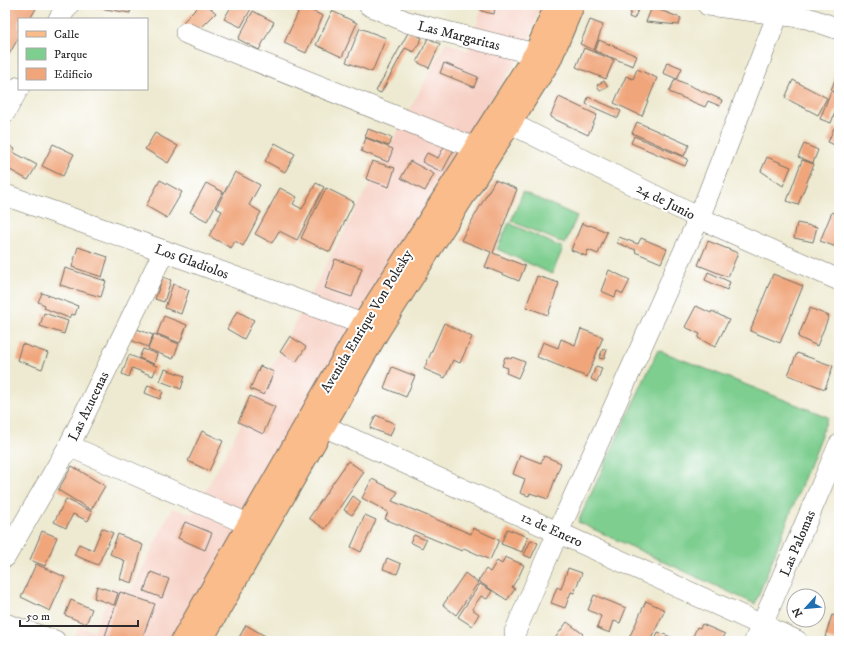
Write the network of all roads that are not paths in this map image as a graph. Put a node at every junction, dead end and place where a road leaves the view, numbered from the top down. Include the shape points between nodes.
1 (68, 5) edge
2 (369, 5) edge
3 (556, 5) edge
4 (573, 5) edge
5 (708, 5) edge
6 (778, 14) junction
7 (61, 18) edge
8 (839, 29) edge
9 (186, 34) dead end
10 (542, 57) junction
11 (18, 89) edge
12 (5, 112) edge
13 (503, 120) junction
14 (475, 148) junction
15 (5, 195) edge
16 (699, 218) junction
17 (164, 251) junction
18 (839, 280) edge
19 (371, 327) junction
20 (315, 422) junction
21 (839, 445) edge
22 (69, 446) junction
23 (256, 528) junction
24 (558, 532) junction
25 (5, 557) edge
26 (5, 624) edge
27 (515, 632) dead end
28 (759, 633) edge
29 (55, 641) edge
30 (182, 641) edge
31 (201, 641) edge
32 (797, 641) edge

1 - 7 street
2 - 10 street, Las Margaritas via 407,22
3 - 10 main road, Avenida Enrique Von Polesky
4 - 10 main road, Avenida Enrique Von Polesky
5 - 6 street
6 - 8 street via 807,18
6 - 16 street
9 - 14 street
10 - 13 main road, Avenida Enrique Von Polesky
11 - 12 street
13 - 14 main road, Avenida Enrique Von Polesky
13 - 16 street, 24 de Junio
13 - 19 main road, Avenida Enrique Von Polesky
14 - 19 main road, Avenida Enrique Von Polesky
15 - 17 street, Los Gladiolos
16 - 18 street, 24 de Junio
16 - 24 street
17 - 19 street, Los Gladiolos
17 - 22 street, Las Azucenas
19 - 20 main road, Avenida Enrique Von Polesky
20 - 23 main road, Avenida Enrique Von Polesky
20 - 24 street, 12 de Enero
21 - 28 street, Las Palomas
22 - 23 street
22 - 25 street, Las Azucenas
23 - 30 main road, Avenida Enrique Von Polesky
23 - 31 main road, Avenida Enrique Von Polesky
24 - 27 street
24 - 28 street, 12 de Enero
26 - 29 street
28 - 32 street, 12 de Enero

